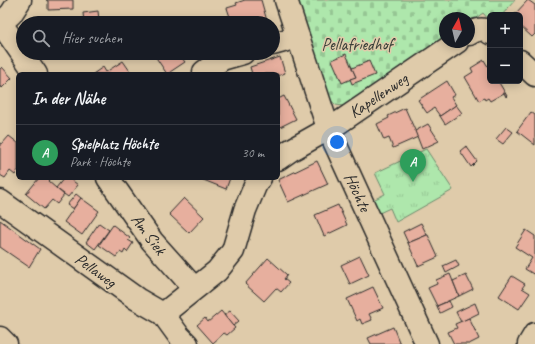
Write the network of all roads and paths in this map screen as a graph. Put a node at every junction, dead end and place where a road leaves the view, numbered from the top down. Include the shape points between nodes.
1 (20, 0) edge
2 (286, 0) edge
3 (0, 22) edge
4 (475, 31) edge
5 (487, 31) edge
6 (298, 36) junction
7 (280, 42) edge
8 (16, 45) edge
9 (448, 48) edge
10 (26, 60) edge
11 (221, 60) edge
12 (523, 64) edge
13 (35, 72) edge
14 (204, 72) dead end
15 (535, 75) edge
16 (328, 128) junction
17 (280, 158) edge
18 (109, 180) edge
19 (259, 180) edge
20 (0, 201) edge
21 (194, 288) junction
22 (163, 314) junction
23 (535, 334) edge
24 (0, 338) edge
25 (6, 344) edge
26 (187, 344) edge
27 (427, 344) edge
28 (529, 344) edge

1 - 3 street via 11,14
2 - 6 street, Höchte
3 - 8 street
4 - 5 street
6 - 7 street
6 - 16 street, Höchte
9 - 16 street, Kapellenweg
10 - 13 street
11 - 14 street
12 - 15 street
16 - 17 street, Kapellenweg
16 - 27 street, Höchte
18 - 21 street, Am Siek via 152,241
19 - 21 street via 245,210 233,251 217,271
20 - 22 street, Pellaweg via 137,299
21 - 22 street
22 - 26 street, Pellaweg
23 - 28 street
24 - 25 street

